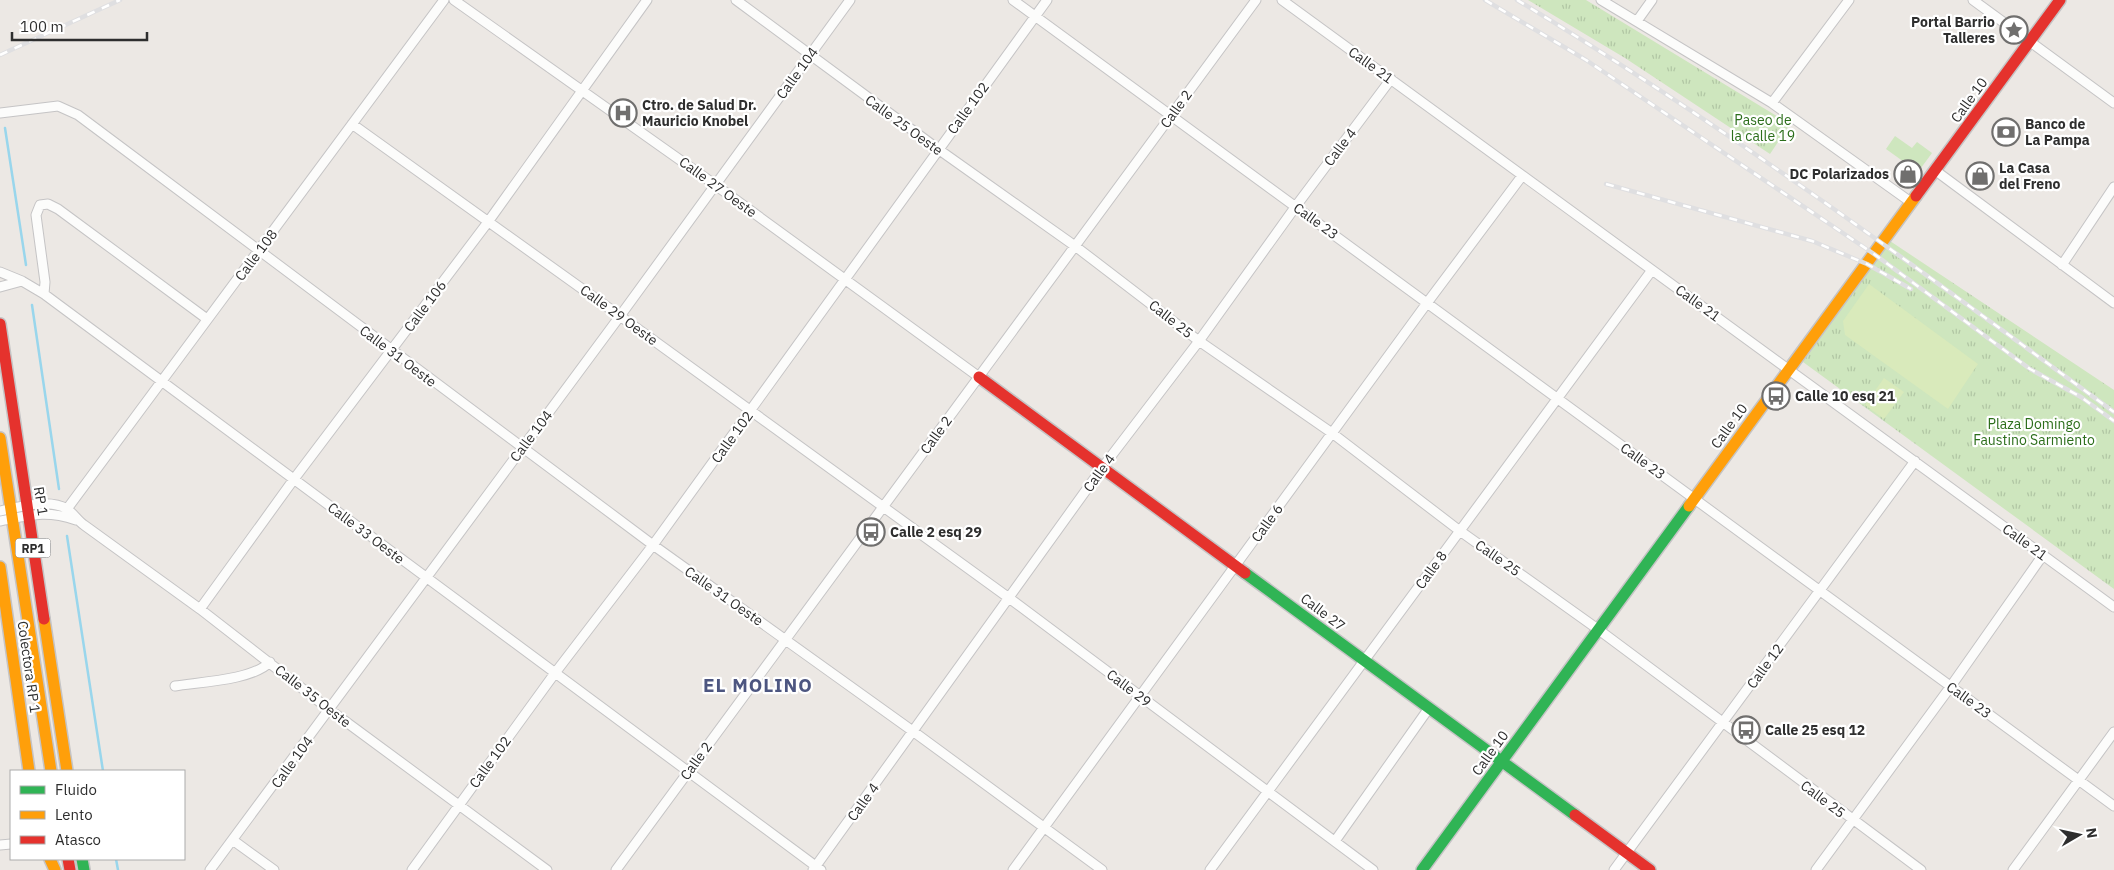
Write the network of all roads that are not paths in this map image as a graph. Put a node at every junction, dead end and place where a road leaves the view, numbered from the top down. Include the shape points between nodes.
1 (444, 0) edge
2 (454, 0) edge
3 (647, 0) edge
4 (736, 0) edge
5 (850, 0) edge
6 (1013, 0) edge
7 (1046, 0) edge
8 (1256, 0) edge
9 (1282, 0) edge
10 (1601, 0) edge
11 (1652, 0) edge
12 (1849, 0) edge
13 (1973, 0) edge
14 (2060, 0) edge
15 (1035, 16) junction
16 (1637, 21) junction
17 (2030, 42) junction
18 (810, 56) junction
19 (1391, 79) junction
20 (582, 90) junction
21 (1772, 103) junction
22 (2114, 103) edge
23 (0, 113) edge
24 (1172, 115) junction
25 (352, 124) junction
26 (938, 149) junction
27 (1936, 171) junction
28 (1522, 176) junction
29 (714, 184) junction
30 (2114, 187) edge
31 (1912, 203) junction
32 (1296, 206) junction
33 (488, 222) junction
34 (1076, 246) junction
35 (258, 251) junction
36 (2062, 265) junction
37 (1652, 270) junction
38 (0, 272) edge
39 (22, 281) junction
40 (845, 281) junction
41 (0, 287) edge
42 (44, 294) junction
43 (1427, 303) junction
44 (2114, 303) edge
45 (620, 316) junction
46 (207, 320) junction
47 (0, 324) edge
48 (1199, 341) junction
49 (392, 351) junction
50 (1789, 370) junction
51 (979, 377) junction
52 (162, 380) junction
53 (1557, 398) junction
54 (751, 410) junction
55 (1332, 433) junction
56 (0, 438) edge
57 (522, 448) junction
58 (1915, 461) junction
59 (1102, 468) junction
60 (294, 479) junction
61 (1695, 499) junction
62 (883, 508) junction
63 (67, 509) junction
64 (27, 511) junction
65 (5, 515) edge
66 (79, 521) junction
67 (1460, 531) junction
68 (653, 545) junction
69 (2043, 555) junction
70 (1236, 566) junction
71 (0, 567) edge
72 (426, 578) junction
73 (1820, 590) junction
74 (1009, 598) junction
75 (2114, 607) edge
76 (200, 610) junction
77 (1598, 630) junction
78 (786, 640) junction
79 (1364, 661) junction
80 (270, 662) junction
81 (555, 674) junction
82 (175, 686) dead end
83 (1950, 686) junction
84 (1140, 696) junction
85 (1429, 708) junction
86 (330, 710) junction
87 (1722, 724) junction
88 (914, 732) junction
89 (2114, 732) edge
90 (1502, 762) junction
91 (29, 770) edge
92 (51, 770) edge
93 (67, 770) edge
94 (688, 772) junction
95 (2078, 780) junction
96 (1268, 792) junction
97 (458, 805) junction
98 (2114, 806) edge
99 (1852, 821) junction
100 (1045, 827) junction
101 (234, 841) junction
102 (1335, 841) junction
103 (1626, 853) junction
104 (817, 869) edge
105 (210, 870) edge
106 (274, 870) edge
107 (412, 870) edge
108 (547, 870) edge
109 (616, 870) edge
110 (1012, 870) edge
111 (1102, 870) edge
112 (1210, 870) edge
113 (1374, 870) edge
114 (1422, 870) edge
115 (1614, 870) edge
116 (1650, 870) edge
117 (1816, 870) edge
118 (1921, 870) edge
119 (2013, 870) edge

1 - 25 street, Calle 108
2 - 20 street, Calle 27 Oeste
3 - 20 street, Calle 106
4 - 18 street, Calle 25 Oeste
5 - 18 street, Calle 104
6 - 15 street, Calle 23
7 - 15 street, Calle 102
8 - 24 street, Calle 2
9 - 19 street, Calle 21
10 - 16 street
11 - 16 street
12 - 21 street
13 - 17 street
14 - 17 street, Calle 10
15 - 24 street, Calle 23
15 - 26 street, Calle 102
16 - 21 street
17 - 22 street
17 - 27 street, Calle 10
18 - 26 street, Calle 25 Oeste
18 - 29 street, Calle 104
19 - 28 street, Calle 21
19 - 32 street, Calle 4
20 - 29 street, Calle 27 Oeste
20 - 33 street, Calle 106
21 - 31 street
23 - 35 street, Calle 31 Oeste via 47,106 68,109
24 - 32 street, Calle 23
24 - 34 street, Calle 2
25 - 33 street, Calle 29 Oeste
25 - 35 street, Calle 108
26 - 34 street, Calle 25 Oeste
26 - 40 street, Calle 102
27 - 31 street, Calle 10
27 - 36 street
28 - 37 street, Calle 21
28 - 43 street, Calle 6
29 - 40 street, Calle 27 Oeste
29 - 45 street, Calle 104
30 - 36 street
31 - 50 street, Calle 10
32 - 43 street, Calle 23
32 - 48 street, Calle 4
33 - 45 street, Calle 29 Oeste
33 - 49 street, Calle 106
34 - 48 street, Calle 25
34 - 51 street, Calle 2
35 - 46 street, Calle 108
35 - 49 street, Calle 31 Oeste
36 - 44 street
37 - 50 street, Calle 21
37 - 53 street, Calle 8
38 - 39 street, Calle 33 Oeste
39 - 41 street
39 - 42 street, Calle 33 Oeste
40 - 51 street, Calle 27 Oeste
40 - 54 street, Calle 102
42 - 46 street via 36,215 40,205 48,204
42 - 52 street, Calle 33 Oeste
43 - 53 street, Calle 23
43 - 55 street, Calle 6
45 - 54 street, Calle 29 Oeste
45 - 57 street, Calle 104
46 - 52 street, Calle 108
47 - 64 street, RP 1 / RP1
48 - 55 street, Calle 25
48 - 59 street, Calle 4
49 - 57 street, Calle 31 Oeste
49 - 60 street, Calle 106
50 - 58 street, Calle 21
50 - 61 street, Calle 10
51 - 59 street, Calle 27
51 - 62 street, Calle 2
52 - 60 street, Calle 33 Oeste
52 - 63 street, Calle 108
53 - 61 street, Calle 23
53 - 67 street, Calle 8
54 - 62 street, Calle 29 Oeste
54 - 68 street, Calle 102
55 - 67 street, Calle 25
55 - 70 street, Calle 6
56 - 65 street, RP1
57 - 68 street, Calle 31 Oeste
57 - 72 street, Calle 104
58 - 69 street, Calle 21
58 - 73 street, Calle 12
59 - 70 street, Calle 27
59 - 74 street, Calle 4
60 - 72 street, Calle 33 Oeste
60 - 76 street, Calle 106
61 - 73 street, Calle 23
61 - 77 street, Calle 10
62 - 74 street, Calle 29
62 - 78 street, Calle 2
63 - 64 street via 50,504
63 - 66 street, Calle 35 Oeste
64 - 65 street
64 - 66 street, Calle 35 Oeste via 51,513
64 - 93 street, RP 1 / RP1
65 - 92 street, RP1
66 - 76 street, Calle 35 Oeste
67 - 77 street, Calle 25
67 - 79 street, Calle 8
68 - 78 street, Calle 31 Oeste
68 - 81 street, Calle 102
69 - 75 street, Calle 21
69 - 83 street
70 - 79 street, Calle 27
70 - 84 street, Calle 6
71 - 91 street, Colectora RP 1
72 - 81 street, Calle 33 Oeste
72 - 86 street, Calle 104
73 - 83 street, Calle 23
73 - 87 street, Calle 12
74 - 84 street, Calle 29
74 - 88 street, Calle 4
76 - 80 street, Calle 35 Oeste
77 - 87 street, Calle 25
77 - 90 street, Calle 10
78 - 88 street, Calle 31 Oeste
78 - 94 street, Calle 2
79 - 85 street, Calle 27
79 - 96 street, Calle 8
80 - 82 street via 246,675
80 - 86 street, Calle 35 Oeste
81 - 94 street, Calle 33 Oeste
81 - 97 street, Calle 102
83 - 95 street, Calle 23
83 - 99 street
84 - 96 street, Calle 29
84 - 100 street, Calle 6
85 - 90 street, Calle 27
85 - 102 street
86 - 97 street, Calle 35 Oeste
86 - 101 street, Calle 104
87 - 99 street, Calle 25
87 - 103 street, Calle 12
88 - 100 street, Calle 31 Oeste
88 - 104 street, Calle 4
89 - 95 street
90 - 103 street, Calle 27
90 - 114 street, Calle 10
94 - 104 street, Calle 33 Oeste
94 - 109 street, Calle 2
95 - 98 street, Calle 23
95 - 119 street
96 - 102 street, Calle 29
96 - 112 street, Calle 8
97 - 107 street, Calle 102
97 - 108 street, Calle 35 Oeste
99 - 117 street
99 - 118 street, Calle 25
100 - 110 street, Calle 6
100 - 111 street, Calle 31 Oeste
101 - 105 street, Calle 104
101 - 106 street
102 - 113 street, Calle 29
103 - 115 street, Calle 12
103 - 116 street, Calle 27

